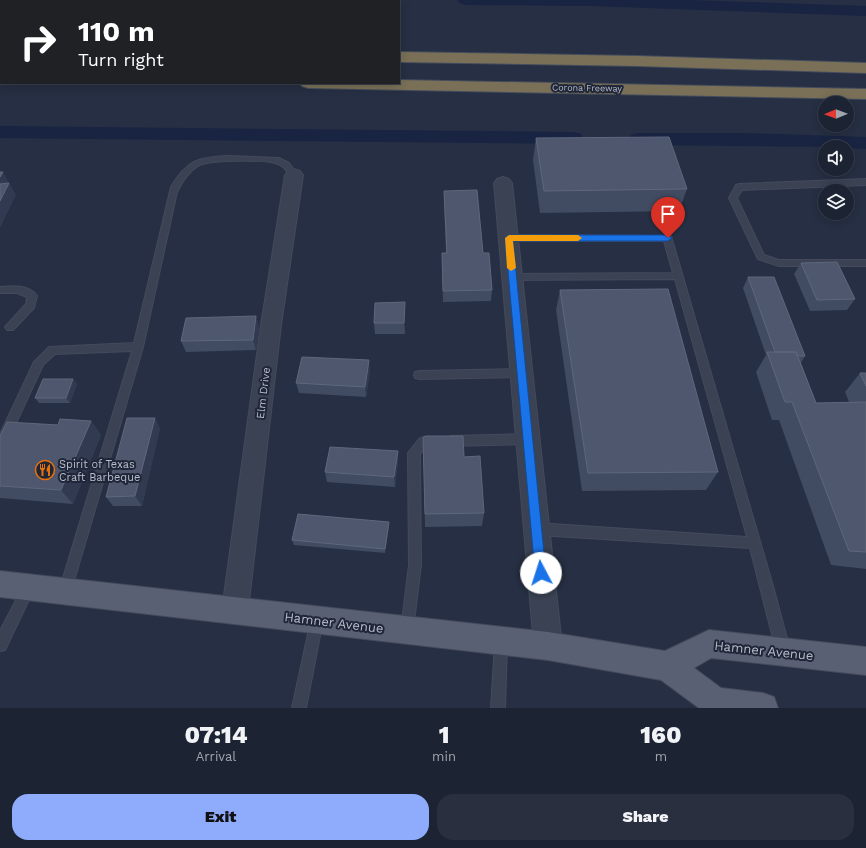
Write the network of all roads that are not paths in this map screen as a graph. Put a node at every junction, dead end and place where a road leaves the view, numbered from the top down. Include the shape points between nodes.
1 (400, 43) edge
2 (741, 50) dead end
3 (820, 52) dead end
4 (400, 57) edge
5 (866, 58) edge
6 (400, 68) edge
7 (866, 68) edge
8 (866, 76) edge
9 (360, 84) edge
10 (866, 90) edge
11 (829, 93) junction
12 (866, 94) edge
13 (294, 175) joint
14 (866, 182) edge
15 (503, 183) dead end
16 (509, 238) junction
17 (866, 263) edge
18 (512, 276) junction
19 (679, 276) junction
20 (0, 290) edge
21 (10, 327) dead end
22 (138, 347) junction
23 (521, 373) junction
24 (419, 374) dead end
25 (528, 439) junction
26 (0, 446) edge
27 (536, 529) junction
28 (754, 543) junction
29 (0, 584) edge
30 (29, 587) junction
31 (65, 591) junction
32 (235, 610) junction
33 (317, 620) junction
34 (407, 630) junction
35 (501, 640) junction
36 (0, 644) edge
37 (548, 646) junction
38 (784, 652) junction
39 (866, 661) edge
40 (667, 666) junction
41 (717, 705) edge
42 (299, 708) edge
43 (498, 708) edge
44 (763, 708) edge

1 - 2 highway
3 - 5 highway
4 - 7 highway
6 - 8 highway
9 - 11 highway, Corona Freeway
10 - 11 highway
11 - 12 highway, Corona Freeway
13 - 22 lane via 288,165 277,160 246,159 202,161 190,167 180,177 173,192
13 - 32 street, Elm Drive via 271,325
14 - 17 lane via 740,186 733,198 761,257 780,264
15 - 16 street
16 - 18 street
16 - 19 lane via 668,238
18 - 19 lane
18 - 23 street
19 - 28 lane
20 - 21 lane via 18,290 28,292 32,296 31,305
22 - 26 lane via 53,350 39,362
22 - 31 lane
23 - 24 lane
23 - 25 street
25 - 27 street
25 - 34 lane via 423,442 414,453 414,565
27 - 28 lane
27 - 37 street
28 - 38 lane
29 - 30 main road, Hamner Avenue
30 - 31 main road, Hamner Avenue
30 - 36 lane
31 - 32 main road, Hamner Avenue
32 - 33 main road, Hamner Avenue
33 - 34 main road, Hamner Avenue
33 - 42 lane
34 - 35 main road, Hamner Avenue
35 - 37 main road, Hamner Avenue
35 - 43 lane
37 - 40 main road, Hamner Avenue
38 - 39 main road, Hamner Avenue
38 - 40 main road, Hamner Avenue via 709,644
40 - 41 main road, Hamner Avenue
41 - 44 main road, Hamner Avenue

